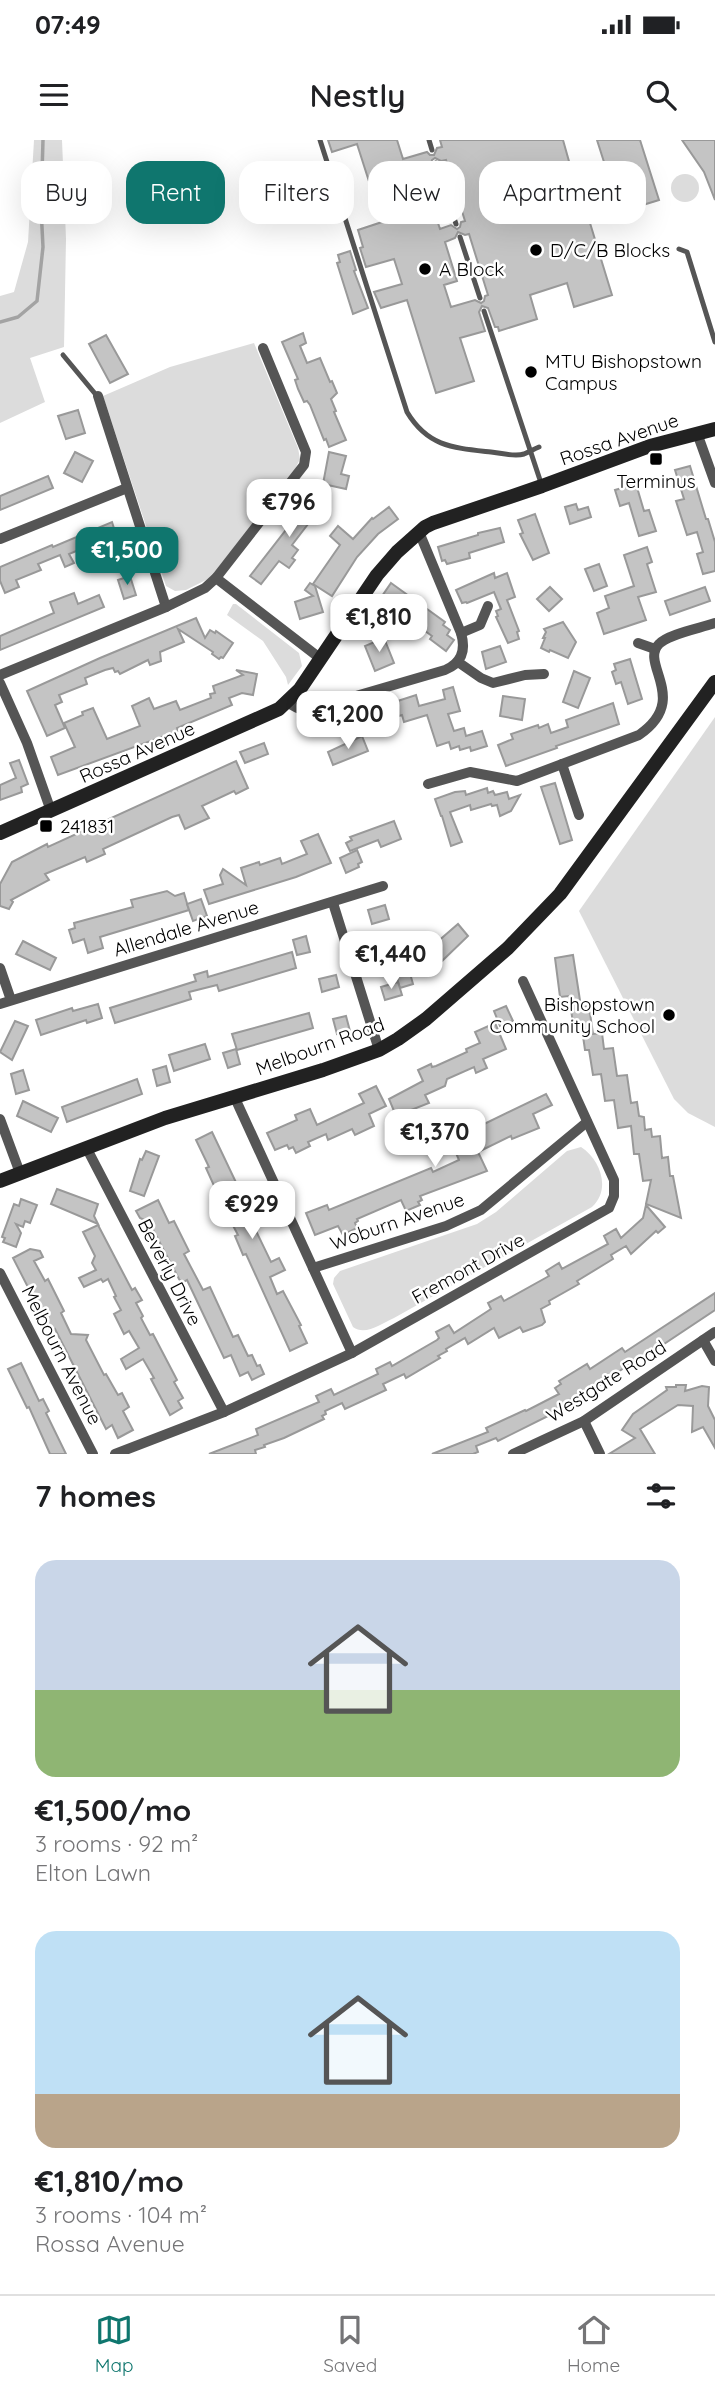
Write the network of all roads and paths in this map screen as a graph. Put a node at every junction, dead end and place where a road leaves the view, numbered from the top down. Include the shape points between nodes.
1 (320, 140) edge
2 (429, 140) edge
3 (432, 150) dead end
4 (460, 237) dead end
5 (679, 249) dead end
6 (480, 298) dead end
7 (484, 312) dead end
8 (714, 335) edge
9 (263, 348) dead end
10 (63, 355) dead end
11 (98, 396) joint
12 (715, 429) edge
13 (697, 433) junction
14 (539, 447) dead end
15 (530, 450) junction
16 (715, 483) edge
17 (542, 486) junction
18 (127, 488) junction
19 (419, 532) junction
20 (0, 540) edge
21 (216, 578) junction
22 (488, 606) dead end
23 (166, 607) junction
24 (715, 623) edge
25 (461, 633) junction
26 (638, 643) dead end
27 (655, 649) junction
28 (321, 659) junction
29 (458, 662) junction
30 (544, 674) dead end
31 (0, 675) edge
32 (715, 682) edge
33 (0, 683) edge
34 (288, 703) junction
35 (562, 764) junction
36 (428, 784) dead end
37 (51, 811) junction
38 (579, 815) dead end
39 (0, 833) edge
40 (383, 886) dead end
41 (332, 903) junction
42 (0, 968) edge
43 (523, 981) dead end
44 (5, 1002) edge
45 (379, 1050) junction
46 (234, 1096) junction
47 (0, 1119) edge
48 (587, 1122) junction
49 (86, 1147) junction
50 (20, 1173) junction
51 (0, 1181) edge
52 (313, 1268) junction
53 (0, 1273) edge
54 (715, 1332) edge
55 (703, 1340) junction
56 (352, 1353) junction
57 (715, 1361) edge
58 (223, 1412) junction
59 (584, 1421) junction
60 (93, 1454) edge
61 (116, 1454) edge
62 (513, 1454) edge
63 (600, 1454) edge

1 - 15 lane via 415,425 443,445 461,449 514,455
2 - 3 lane
4 - 6 lane
5 - 8 lane via 687,252
7 - 15 lane
9 - 21 street via 307,456 302,469
10 - 11 lane
11 - 18 street
12 - 13 street, Rossa Avenue
13 - 16 street
13 - 17 street, Rossa Avenue
14 - 15 lane
15 - 17 lane
17 - 19 street, Rossa Avenue via 453,515
18 - 20 street
18 - 23 street
19 - 25 street via 433,579
19 - 28 street, Rossa Avenue via 387,562
21 - 23 street
21 - 28 street
22 - 25 street via 480,625
23 - 31 street
24 - 27 street via 662,640
25 - 29 street via 464,648
26 - 27 street
27 - 35 street via 654,663 664,694 662,707 647,730
28 - 34 street, Rossa Avenue
29 - 30 street via 493,683
29 - 34 street via 433,674 308,710
32 - 45 street, Melbourn Road via 533,925 426,1019
33 - 37 street
34 - 37 street, Rossa Avenue
35 - 36 street via 517,781 470,772
35 - 38 street
37 - 39 street, Rossa Avenue
40 - 41 street, Allendale Avenue
41 - 44 street, Allendale Avenue
41 - 45 street
42 - 44 street
43 - 48 street, Fremont Drive
45 - 46 street, Melbourn Road
46 - 49 street, Melbourn Road
46 - 52 street
47 - 50 street
48 - 52 street, Woburn Avenue via 481,1210 446,1226
48 - 56 street, Fremont Drive via 614,1180 614,1196 606,1211
49 - 50 street, Melbourn Road
49 - 58 street, Beverly Drive
50 - 51 street, Melbourn Road
52 - 56 street
53 - 60 street, Melbourn Avenue
54 - 55 street, Westgate Road
55 - 57 street
55 - 59 street, Westgate Road
56 - 58 street, Fremont Drive
58 - 61 street, Fremont Drive
59 - 62 street, Westgate Road
59 - 63 street

